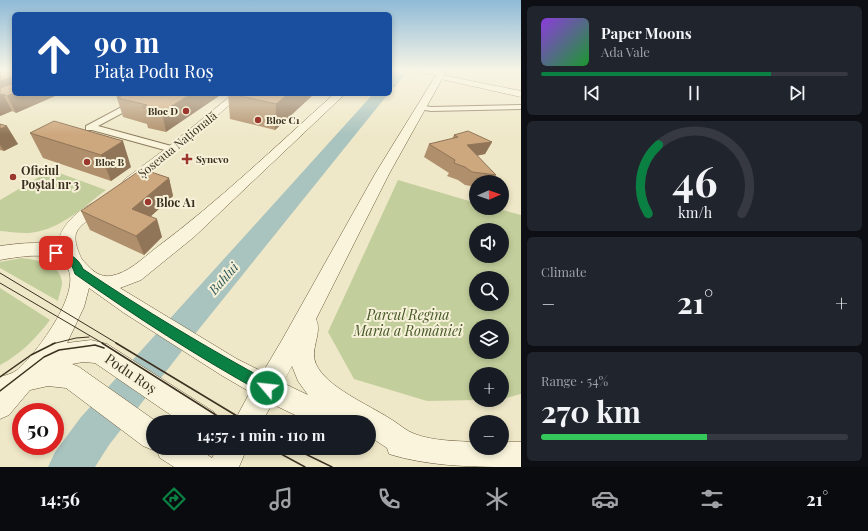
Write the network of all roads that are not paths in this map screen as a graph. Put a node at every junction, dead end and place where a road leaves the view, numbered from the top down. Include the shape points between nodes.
1 (428, 92) edge
2 (124, 96) edge
3 (236, 96) edge
4 (338, 96) edge
5 (422, 107) junction
6 (521, 107) edge
7 (91, 127) junction
8 (78, 134) edge
9 (172, 149) junction
10 (3, 251) edge
11 (82, 272) junction
12 (311, 308) junction
13 (28, 376) junction
14 (267, 388) junction
15 (0, 390) edge
16 (0, 406) edge
17 (194, 415) edge
18 (251, 415) edge
19 (325, 415) edge
20 (146, 431) edge
21 (376, 436) edge
22 (181, 455) edge
23 (229, 455) edge
24 (433, 456) edge
25 (521, 456) edge
26 (201, 467) edge
27 (223, 467) edge

1 - 5 main road
2 - 7 street via 141,102
3 - 9 street, Șoseaua Națională
4 - 11 main road via 217,208 134,275 110,284
5 - 6 street
5 - 12 main road via 382,174
7 - 8 street
7 - 9 street
9 - 11 street, Șoseaua Națională via 74,224 68,232 67,242
10 - 11 main road via 44,250 67,257
11 - 13 main road via 71,314 54,343
11 - 14 main road via 131,307
12 - 14 main road
12 - 24 main road via 303,348 303,363 317,386 329,396
13 - 15 main road
13 - 16 main road
13 - 17 main road, Podu Roș via 56,358 90,350 99,352
13 - 20 main road via 70,376
14 - 18 main road
14 - 19 main road
21 - 24 main road
22 - 26 main road
23 - 27 main road
24 - 25 main road

